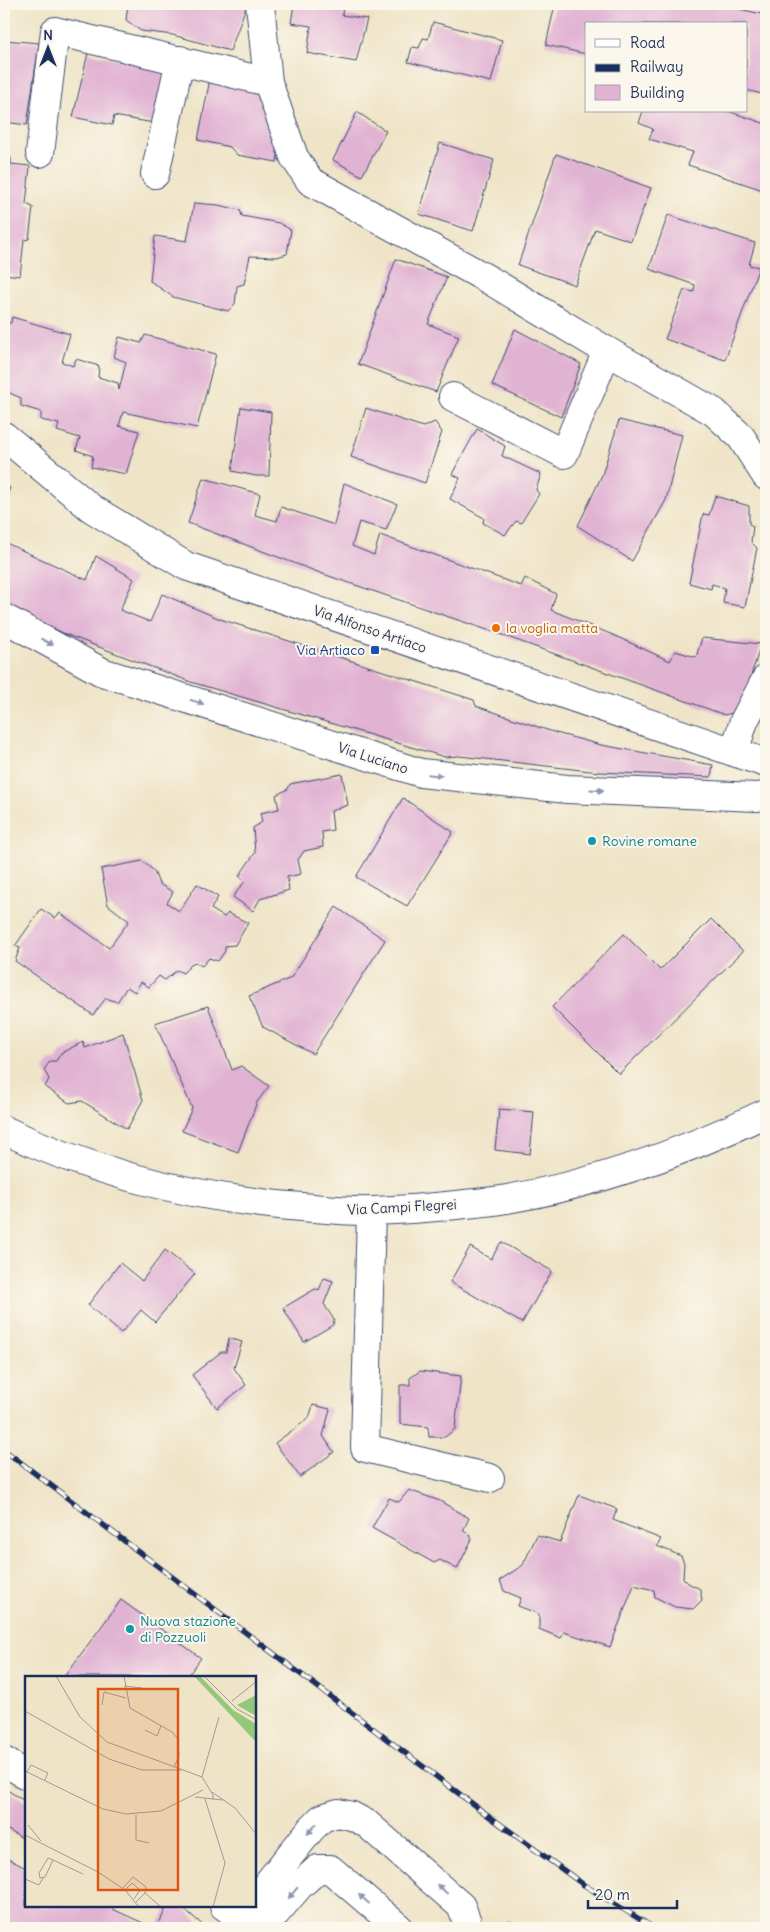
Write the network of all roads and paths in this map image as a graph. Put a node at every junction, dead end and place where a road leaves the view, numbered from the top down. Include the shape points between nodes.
1 (260, 4) edge
2 (180, 60) junction
3 (268, 82) junction
4 (40, 153) dead end
5 (155, 174) dead end
6 (607, 351) junction
7 (453, 397) dead end
8 (4, 436) edge
9 (766, 476) edge
10 (4, 618) edge
11 (766, 679) edge
12 (734, 752) junction
13 (766, 764) edge
14 (766, 796) edge
15 (766, 1113) edge
16 (4, 1130) edge
17 (371, 1211) junction
18 (490, 1478) dead end
19 (4, 1761) edge
20 (25, 1775) edge
21 (256, 1903) edge
22 (248, 1914) edge
23 (399, 1928) edge
24 (466, 1928) edge

1 - 3 street
2 - 3 street
2 - 4 street via 55,31
2 - 5 street
3 - 6 street via 294,157 310,180 491,281
6 - 7 street via 564,454
6 - 9 street via 714,412 742,437
8 - 12 street, Via Alfonso Artiaco via 91,508 186,566
10 -> 14 street, Via Luciano via 102,672 420,773 567,788
11 - 12 street via 744,721
12 - 13 street, Via Alfonso Artiaco
15 - 17 street, Via Campi Flegrei via 708,1141 561,1188 506,1200
16 - 17 street, Via Campi Flegrei via 52,1151 142,1180 266,1204
17 - 18 street via 365,1448
19 - 20 street
24 -> 21 street via 461,1906 367,1824 338,1813 322,1818 311,1829
23 -> 22 street via 330,1869 318,1869

